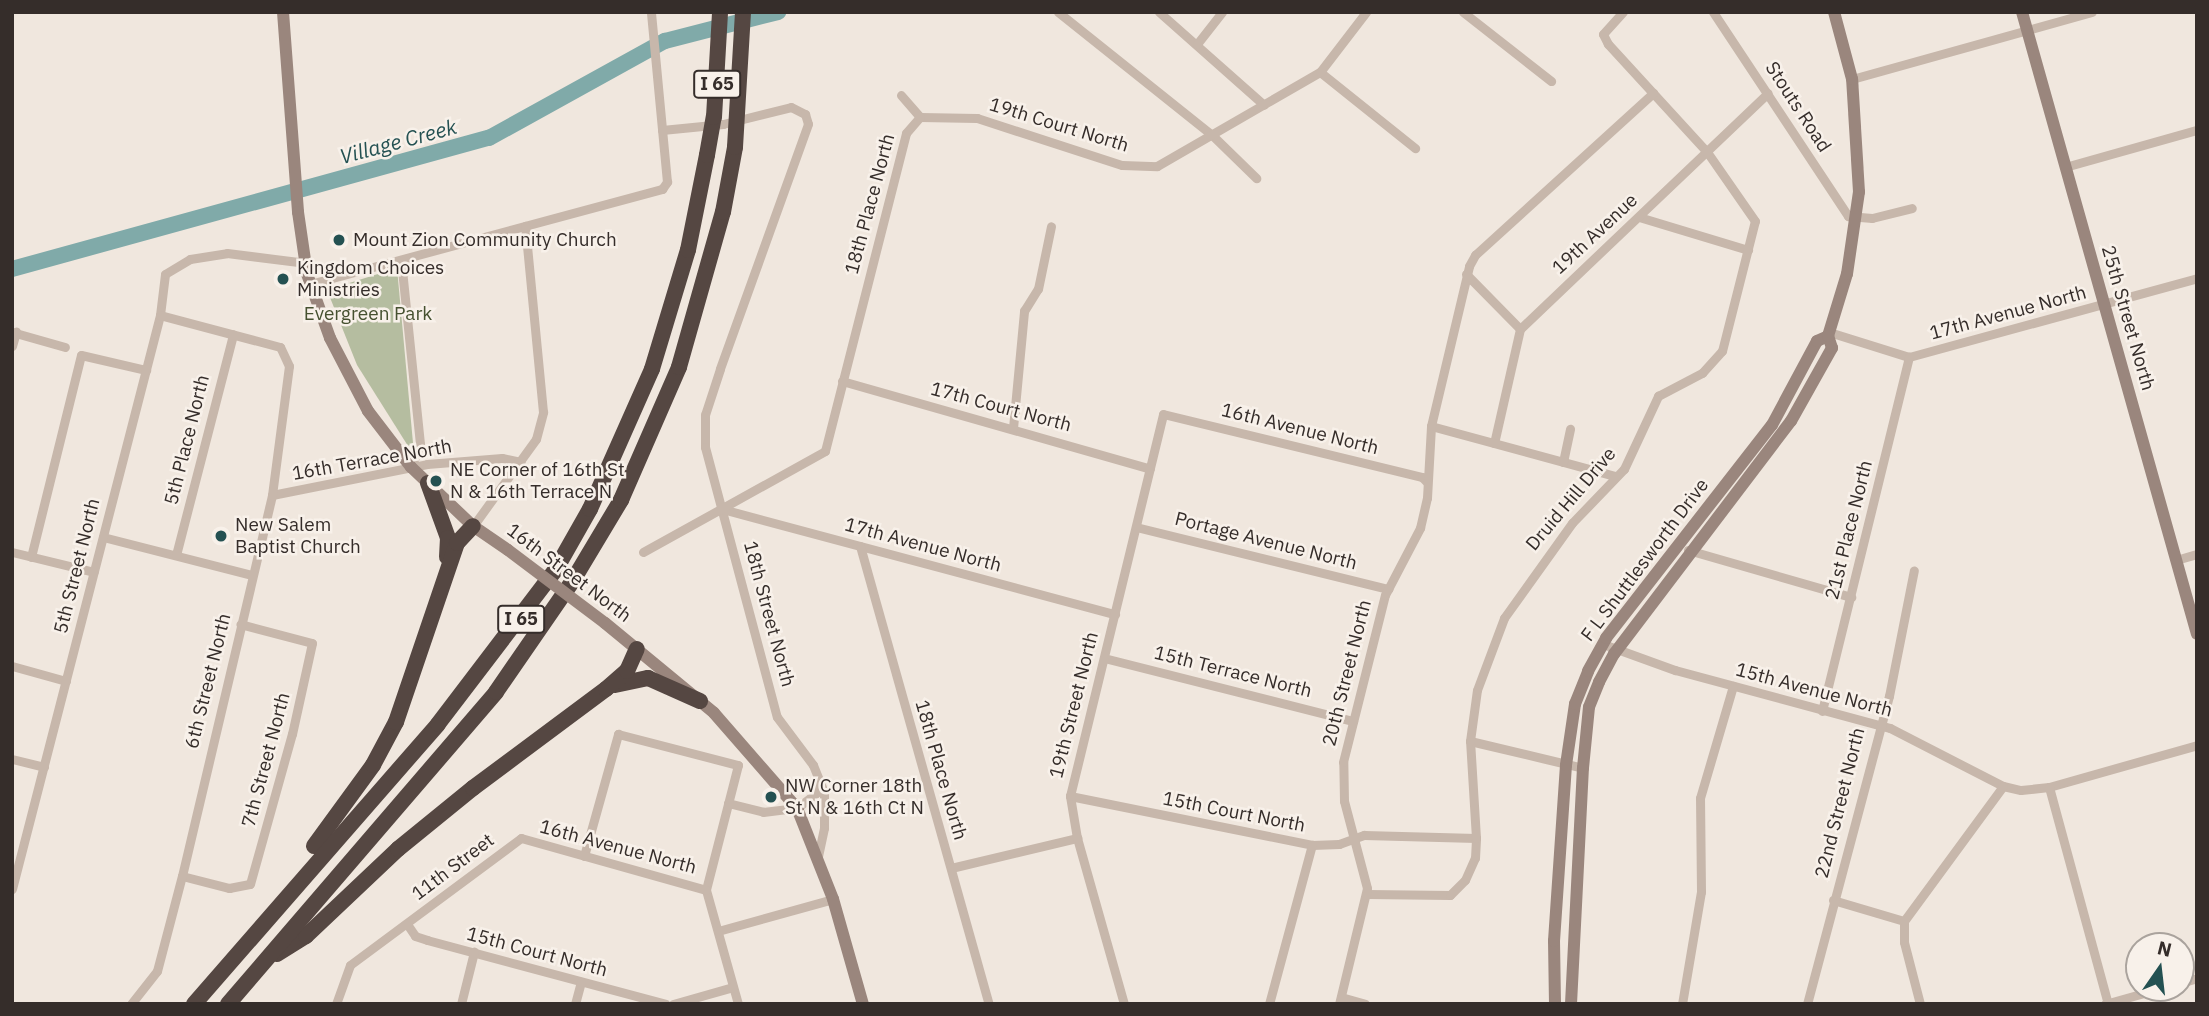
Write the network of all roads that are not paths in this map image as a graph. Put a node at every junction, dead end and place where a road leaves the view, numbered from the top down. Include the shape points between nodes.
1 (283, 12) edge
2 (651, 12) edge
3 (720, 12) edge
4 (743, 12) edge
5 (1058, 12) edge
6 (1159, 12) edge
7 (1222, 12) edge
8 (1366, 12) edge
9 (1463, 12) edge
10 (1623, 12) edge
11 (1713, 12) edge
12 (1834, 12) edge
13 (2022, 12) edge
14 (2092, 12) edge
15 (2027, 30) junction
16 (1196, 44) junction
17 (1320, 72) junction
18 (1852, 79) junction
19 (1551, 81) dead end
20 (1653, 93) junction
21 (1768, 93) junction
22 (901, 95) dead end
23 (1264, 105) junction
24 (920, 117) junction
25 (662, 130) junction
26 (2197, 130) edge
27 (1212, 135) junction
28 (1415, 148) dead end
29 (1707, 152) junction
30 (2065, 167) junction
31 (1255, 178) dead end
32 (1912, 208) dead end
33 (1640, 217) junction
34 (1854, 218) junction
35 (525, 226) junction
36 (1051, 226) dead end
37 (1748, 250) junction
38 (401, 260) junction
39 (306, 263) junction
40 (1466, 274) junction
41 (2197, 278) edge
42 (310, 284) junction
43 (2104, 305) junction
44 (160, 315) junction
45 (1520, 328) junction
46 (14, 332) edge
47 (233, 334) junction
48 (1828, 334) junction
49 (12, 346) edge
50 (65, 347) dead end
51 (1909, 357) junction
52 (146, 370) junction
53 (842, 381) junction
54 (1163, 414) joint
55 (1431, 426) junction
56 (1013, 428) junction
57 (1570, 429) dead end
58 (1494, 443) junction
59 (521, 462) junction
60 (1563, 462) junction
61 (411, 467) junction
62 (1150, 469) junction
63 (1615, 476) junction
64 (1427, 482) junction
65 (428, 483) junction
66 (272, 495) junction
67 (722, 509) junction
68 (473, 526) junction
69 (1136, 527) junction
70 (103, 537) junction
71 (1680, 544) junction
72 (860, 546) junction
73 (12, 552) edge
74 (643, 552) dead end
75 (1692, 554) junction
76 (2197, 554) edge
77 (176, 555) junction
78 (31, 557) junction
79 (2176, 560) junction
80 (1914, 570) dead end
81 (94, 572) junction
82 (252, 575) junction
83 (1388, 589) junction
84 (441, 591) junction
85 (1851, 597) junction
86 (1115, 614) junction
87 (240, 624) junction
88 (2197, 634) edge
89 (1603, 644) junction
90 (637, 649) junction
91 (1616, 652) junction
92 (1104, 658) junction
93 (12, 666) edge
94 (66, 681) junction
95 (1733, 686) junction
96 (606, 689) junction
97 (700, 701) junction
98 (1822, 711) junction
99 (1353, 720) junction
100 (1878, 724) junction
101 (1470, 741) junction
102 (2197, 745) edge
103 (12, 759) edge
104 (1566, 765) junction
105 (44, 767) junction
106 (1583, 768) junction
107 (818, 778) junction
108 (2003, 786) junction
109 (2049, 787) junction
110 (1070, 796) junction
111 (728, 803) junction
112 (797, 808) junction
113 (521, 838) joint
114 (1077, 838) junction
115 (1353, 838) junction
116 (1476, 838) junction
117 (1312, 845) junction
118 (584, 856) junction
119 (817, 858) junction
120 (951, 867) junction
121 (183, 876) junction
122 (12, 889) edge
123 (706, 890) junction
124 (1367, 894) junction
125 (833, 899) junction
126 (1833, 900) junction
127 (1904, 921) junction
128 (407, 923) junction
129 (718, 931) junction
130 (474, 953) junction
131 (228, 962) junction
132 (263, 963) junction
133 (581, 982) junction
134 (733, 987) junction
135 (2125, 999) edge
136 (1340, 1000) edge
137 (131, 1004) edge
138 (194, 1004) edge
139 (228, 1004) edge
140 (336, 1004) edge
141 (461, 1004) edge
142 (575, 1004) edge
143 (666, 1004) edge
144 (673, 1004) edge
145 (738, 1004) edge
146 (863, 1004) edge
147 (989, 1004) edge
148 (1124, 1004) edge
149 (1269, 1004) edge
150 (1366, 1004) edge
151 (1555, 1004) edge
152 (1571, 1004) edge
153 (1682, 1004) edge
154 (1807, 1004) edge
155 (1920, 1004) edge
156 (2107, 1004) edge

1 - 39 street, 16th Street North
2 - 25 street
3 - 131 highway, I 65, bridge via 714,117 688,250 652,369 621,444 556,569 438,724
4 - 132 highway, I 65, bridge via 735,147 699,305 660,413 621,500 572,582 496,692
5 - 27 street
6 - 16 street
7 - 16 street
8 - 17 street
9 - 19 street
10 - 20 street, Druid Hill Drive via 1603,34
11 - 21 street, Stouts Road
12 - 18 street, F L Shuttlesworth Drive
13 - 15 street, 25th Street North
14 - 15 street
15 - 18 street
15 - 30 street, 25th Street North
16 - 23 street
17 - 23 street, 19th Court North
17 - 28 street
18 - 34 street, F L Shuttlesworth Drive via 1860,143
20 - 29 street, Druid Hill Drive
20 - 40 street via 1475,255
21 - 29 street
21 - 34 street, Stouts Road via 1848,216
22 - 24 street, 18th Place North
23 - 27 street, 19th Court North
24 - 27 street, 19th Court North via 976,118 1122,165 1157,166
24 - 53 street, 18th Place North via 906,133
25 - 35 street via 667,182 662,189
25 - 67 street, 18th Street North via 723,124 791,107 805,114 805,134 705,415 705,447
26 - 30 street
27 - 31 street
29 - 33 street, 19th Avenue
29 - 37 street, Druid Hill Drive via 1755,221
30 - 43 street, 25th Street North
32 - 34 street
33 - 37 street
33 - 45 street, 19th Avenue
34 - 48 street, F L Shuttlesworth Drive via 1847,274
35 - 38 street
35 - 59 street via 543,412 536,439
36 - 56 street via 1038,289 1024,311
37 - 63 street, Druid Hill Drive via 1722,351 1702,373 1658,396 1624,469
38 - 42 street
38 - 61 street via 420,444
39 - 42 street, 16th Street North
39 - 44 street, 5th Street North via 227,253 184,261 165,274
40 - 45 street
40 - 55 street, 20th Street North
41 - 43 street, 17th Avenue North
42 - 61 street, 16th Street North via 343,367 368,411
43 - 51 street, 17th Avenue North
43 - 79 street, 25th Street North
44 - 47 street
44 - 52 street, 5th Street North
45 - 58 street
46 - 49 street
46 - 50 street
47 - 66 street, 6th Street North via 280,347 288,356
47 - 77 street, 5th Place North
48 - 51 street, 17th Avenue North
48 - 71 street, F L Shuttlesworth Drive via 1817,341 1772,425
48 - 75 street, F L Shuttlesworth Drive via 1832,348 1806,400
51 - 85 street, 21st Place North
52 - 70 street, 5th Street North
52 - 78 street via 81,355
53 - 56 street, 17th Court North
53 - 67 street, 18th Place North via 825,451
54 - 62 street, 19th Street North
54 - 64 street, 16th Avenue North via 1422,477
55 - 58 street
55 - 64 street, 20th Street North
56 - 62 street, 17th Court North
57 - 60 street
58 - 60 street
59 - 61 street, 16th Terrace North via 502,458
59 - 68 street
60 - 63 street
61 - 65 street, 16th Street North
61 - 66 street, 16th Terrace North
62 - 69 street, 19th Street North
63 - 101 street, Druid Hill Drive via 1572,523 1504,618 1477,690
64 - 83 street, 20th Street North via 1417,537
65 - 68 street, 16th Street North
65 - 84 highway via 448,538
66 - 82 street, 6th Street North
67 - 72 street, 17th Avenue North
67 - 74 street
67 - 107 street, 18th Street North via 777,717
68 - 84 highway via 457,543
68 - 90 street, 16th Street North, bridge
69 - 83 street, Portage Avenue North
69 - 86 street, 19th Street North
70 - 77 street
70 - 81 street, 5th Street North
71 - 75 street
71 - 89 street, F L Shuttlesworth Drive
72 - 86 street, 17th Avenue North
72 - 120 street, 18th Place North
73 - 78 street
75 - 85 street
75 - 91 street, F L Shuttlesworth Drive
76 - 79 street
77 - 82 street
78 - 81 street
79 - 88 street, 25th Street North
80 - 100 street, 22nd Street North via 1894,675
81 - 94 street, 5th Street North
82 - 87 street, 6th Street North
83 - 99 street, 20th Street North
84 - 131 highway via 396,722 373,765
85 - 98 street, 21st Place North
86 - 92 street, 19th Street North
87 - 121 street, 6th Street North
87 - 121 street, 7th Street North via 312,643 250,884 229,888
89 - 91 street, 15th Avenue North
89 - 104 street, F L Shuttlesworth Drive via 1575,704
90 - 96 highway via 627,671
90 - 97 street, 16th Street North
91 - 95 street, 15th Avenue North
91 - 106 street, F L Shuttlesworth Drive via 1589,707
92 - 99 street, 15th Terrace North
92 - 110 street, 19th Street North
93 - 94 street
94 - 105 street, 5th Street North
95 - 98 street, 15th Avenue North
95 - 153 street via 1700,798 1701,892
96 - 97 highway via 648,678
96 - 132 highway via 398,849 306,936
97 - 112 street, 16th Street North via 742,741
98 - 100 street, 15th Avenue North
99 - 115 street, 20th Street North via 1342,772
100 - 108 street, 15th Avenue North
100 - 126 street, 22nd Street North
101 - 104 street
101 - 116 street, Druid Hill Drive
102 - 109 street, 15th Avenue North
103 - 105 street
104 - 106 street
104 - 151 street, F L Shuttlesworth Drive via 1554,942
105 - 122 street, 5th Street North
106 - 152 street, F L Shuttlesworth Drive
107 - 112 street via 816,793
107 - 119 street, 18th Street North via 824,792 824,828
108 - 109 street, 15th Avenue North via 2021,790
108 - 127 street
109 - 156 street
110 - 114 street, 19th Street North
110 - 117 street, 15th Court North
111 - 112 street via 763,812
111 - 118 street via 738,765 618,734
111 - 123 street
112 - 119 street, 16th Street North
113 - 118 street, 16th Avenue North
113 - 128 street, 11th Street
114 - 120 street
114 - 148 street, 19th Street North
115 - 116 street, 15th Court North
115 - 117 street, 15th Court North
115 - 124 street, 20th Street North
116 - 124 street, Druid Hill Drive via 1471,870 1450,895
117 - 149 street
118 - 123 street, 16th Avenue North
119 - 125 street
120 - 147 street, 18th Place North
121 - 137 street, 6th Street North via 157,971
123 - 129 street
124 - 136 street, 20th Street North
125 - 129 street
125 - 146 street
126 - 127 street
126 - 154 street, 22nd Street North
127 - 155 street via 1904,942
128 - 130 street, 15th Court North via 415,936
128 - 140 street, 11th Street via 350,965
129 - 134 street
130 - 133 street, 15th Court North
130 - 141 street
131 - 138 highway, I 65
132 - 139 highway, I 65
133 - 142 street
133 - 143 street, 15th Court North
134 - 144 street
134 - 145 street
135 - 156 street
136 - 150 street

